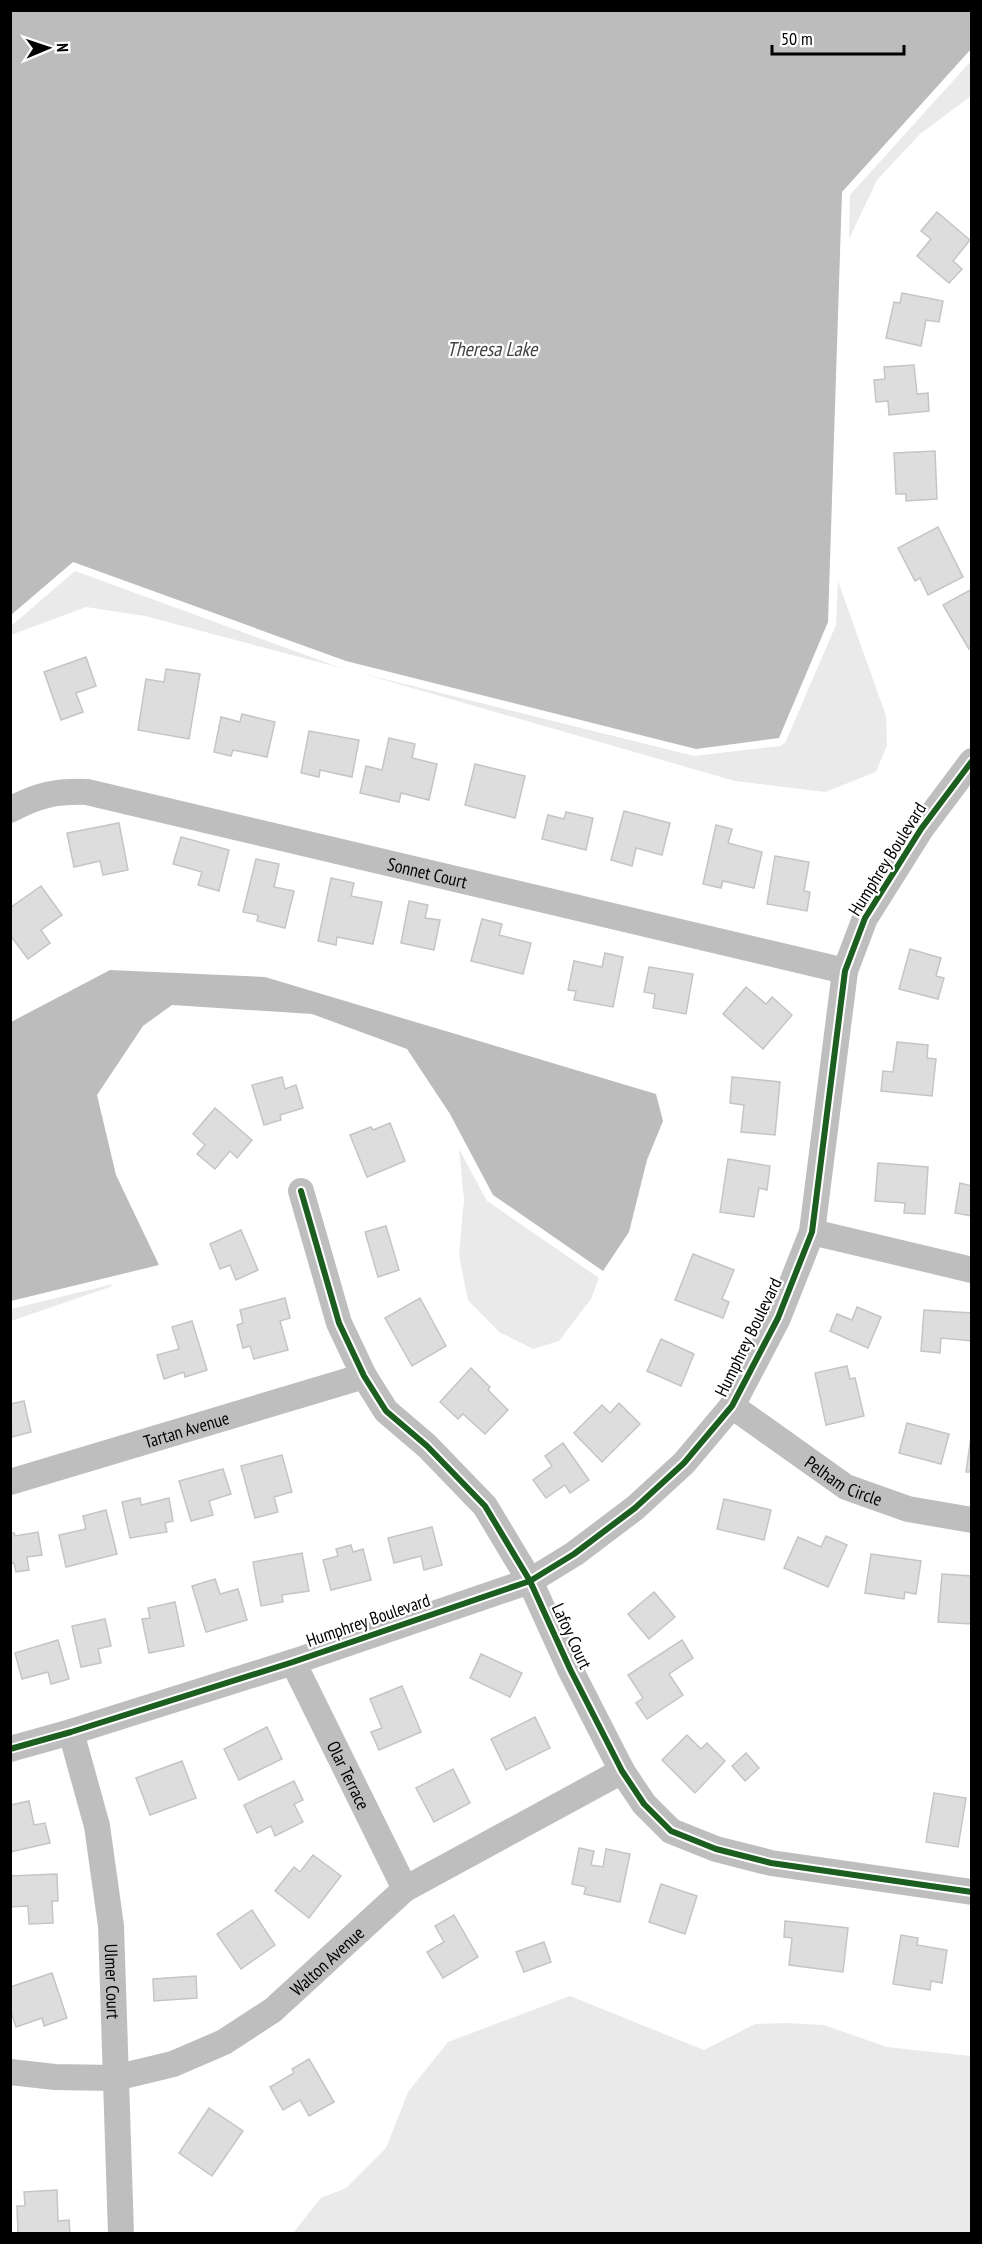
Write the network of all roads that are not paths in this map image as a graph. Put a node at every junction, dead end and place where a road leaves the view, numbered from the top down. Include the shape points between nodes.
1 (972, 761) edge
2 (10, 810) edge
3 (845, 971) junction
4 (301, 1191) dead end
5 (812, 1232) junction
6 (972, 1270) edge
7 (364, 1376) junction
8 (732, 1406) junction
9 (10, 1482) edge
10 (972, 1520) edge
11 (530, 1581) junction
12 (293, 1662) junction
13 (71, 1732) junction
14 (10, 1749) edge
15 (622, 1771) junction
16 (405, 1889) junction
17 (972, 1892) edge
18 (10, 2072) edge
19 (115, 2078) junction
20 (121, 2234) edge

1 - 3 street, Humphrey Boulevard via 886,882 865,918
2 - 3 street, Sonnet Court via 32,798 63,791 87,792
3 - 5 street, Humphrey Boulevard
4 - 7 street, Lafoy Court via 339,1323
5 - 6 street
5 - 8 street, Humphrey Boulevard via 778,1318
7 - 9 street, Tartan Avenue
7 - 11 street, Lafoy Court via 386,1411 427,1446 485,1506
8 - 10 street, Pelham Circle via 846,1487 908,1509
8 - 11 street, Humphrey Boulevard via 684,1463 635,1508
11 - 12 street, Humphrey Boulevard
11 - 15 street, Lafoy Court
12 - 13 street, Humphrey Boulevard
12 - 16 street, Olar Terrace
13 - 14 street, Humphrey Boulevard
13 - 19 street, Ulmer Court via 97,1826 111,1926
15 - 16 street, Walton Avenue
15 - 17 street, Lafoy Court via 644,1804 671,1831 716,1849 771,1863
16 - 19 street, Walton Avenue via 273,2010 224,2042 183,2060
18 - 19 street, Walton Avenue
19 - 20 street, Ulmer Court

